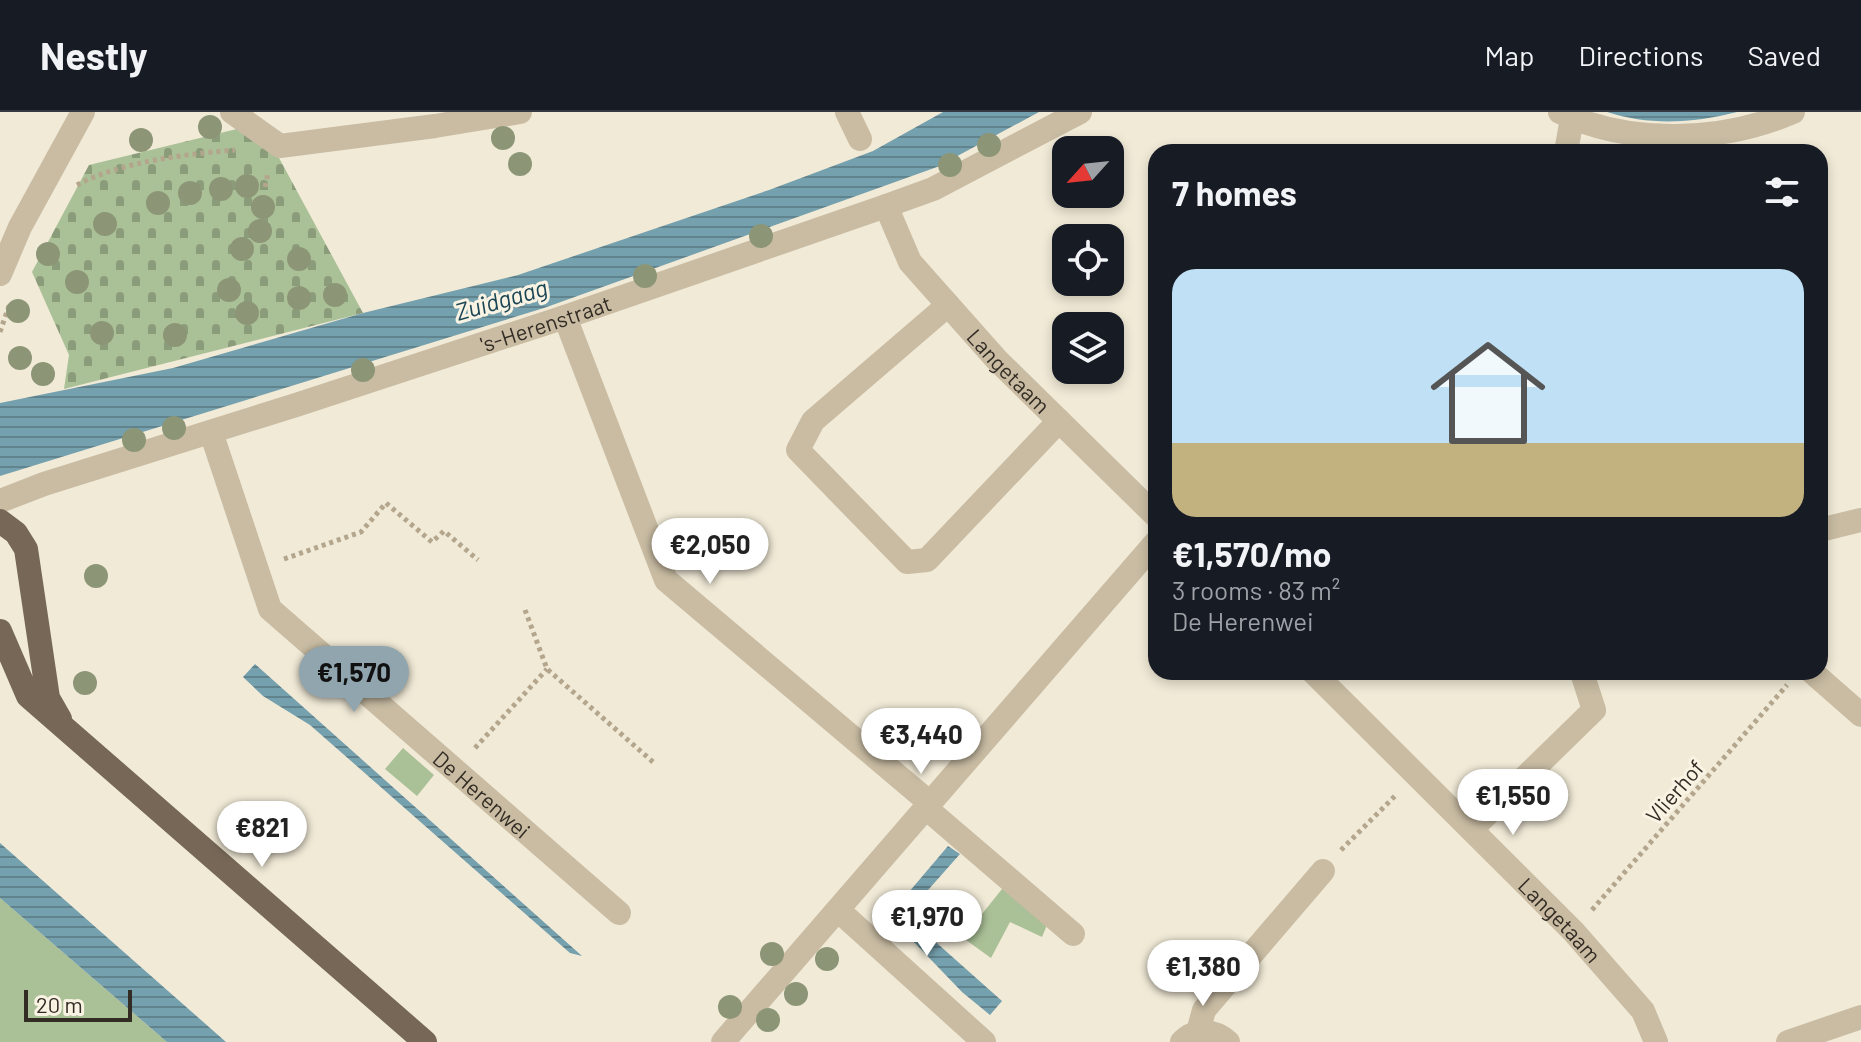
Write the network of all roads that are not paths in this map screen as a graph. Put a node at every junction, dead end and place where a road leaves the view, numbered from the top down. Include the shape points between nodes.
1 (232, 112) edge
2 (520, 112) edge
3 (847, 112) edge
4 (1080, 112) edge
5 (1793, 112) edge
6 (1566, 115) edge
7 (72, 116) edge
8 (860, 139) dead end
9 (1566, 144) edge
10 (886, 206) junction
11 (0, 274) edge
12 (948, 305) junction
13 (565, 317) junction
14 (1059, 421) junction
15 (211, 432) junction
16 (0, 501) edge
17 (1148, 508) edge
18 (1861, 520) edge
19 (0, 521) edge
20 (1828, 528) edge
21 (1148, 551) edge
22 (0, 631) edge
23 (1321, 680) edge
24 (1584, 680) edge
25 (1821, 680) edge
26 (1861, 715) edge
27 (67, 731) junction
28 (928, 806) junction
29 (1472, 829) junction
30 (1323, 871) road end
31 (838, 910) junction
32 (619, 913) dead end
33 (1073, 934) dead end
34 (1861, 1017) edge
35 (1190, 1037) edge
36 (425, 1042) edge
37 (723, 1042) edge
38 (984, 1042) edge
39 (1228, 1042) edge
40 (1656, 1042) edge
41 (1788, 1042) edge

1 - 2 street via 280,146
3 - 8 street
4 - 10 street, 's-Herenstraat via 933,189
5 - 6 street via 1743,129 1692,135 1627,133
6 - 9 street
7 - 11 street
10 - 12 street, Langetaam via 910,262
10 - 13 street, 's-Herenstraat
12 - 14 street, Langetaam
12 - 14 street via 813,421 798,450 907,562 927,560
13 - 15 street, 's-Herenstraat
13 - 28 street via 666,580
14 - 17 street, Langetaam
15 - 16 street, 's-Herenstraat
15 - 32 street, De Herenwei via 270,609
18 - 20 street
19 - 27 main road via 26,549 48,698
21 - 28 street
22 - 27 main road via 28,696
23 - 29 street, Langetaam
24 - 29 street via 1594,710
25 - 26 street
27 - 36 main road
28 - 31 street
28 - 33 street
29 - 40 street, Langetaam via 1643,1011
30 - 35 street via 1204,1010
31 - 37 street
31 - 38 street
34 - 41 street
35 - 39 street via 1219,1034

